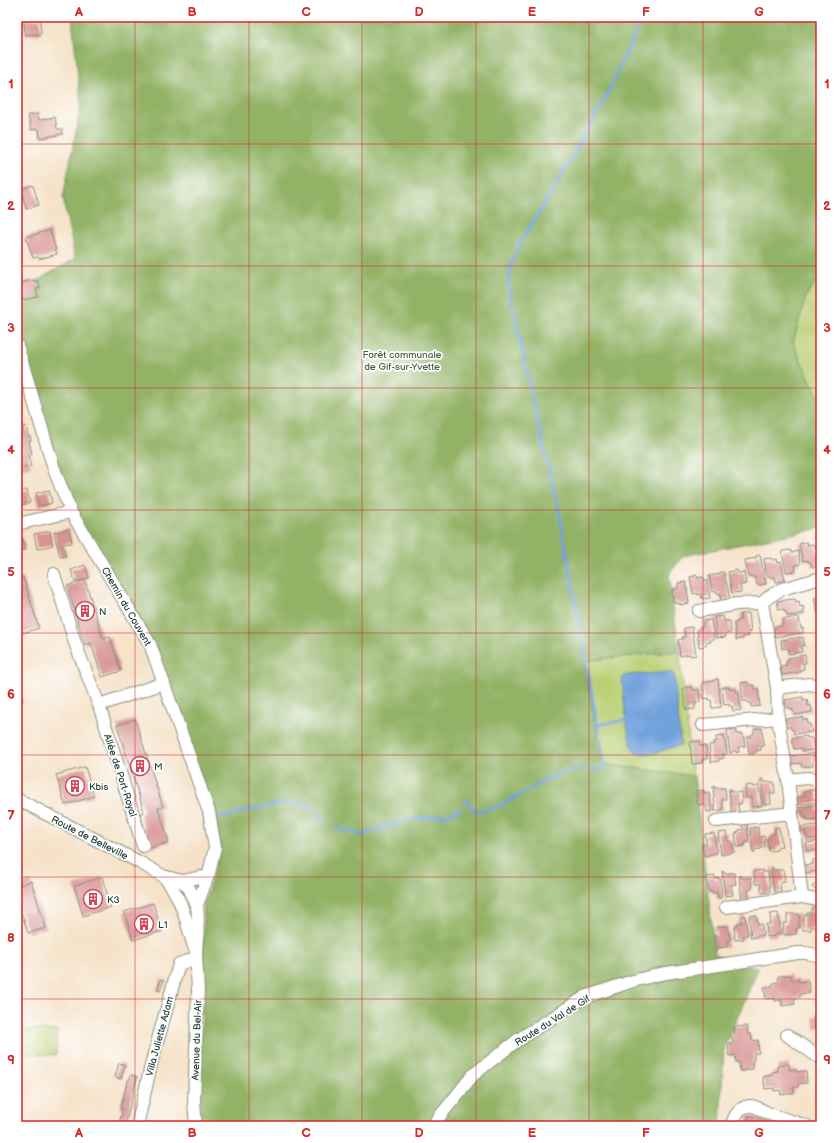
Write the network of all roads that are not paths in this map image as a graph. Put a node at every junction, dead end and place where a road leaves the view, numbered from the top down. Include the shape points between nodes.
1 (17, 345) edge
2 (71, 512) junction
3 (17, 524) edge
4 (54, 574) dead end
5 (821, 578) edge
6 (762, 603) junction
7 (699, 611) dead end
8 (164, 684) junction
9 (821, 686) edge
10 (777, 688) junction
11 (99, 705) junction
12 (778, 718) junction
13 (703, 724) dead end
14 (788, 780) junction
15 (821, 780) edge
16 (17, 799) edge
17 (792, 813) junction
18 (716, 822) dead end
19 (143, 846) dead end
20 (205, 875) junction
21 (163, 876) junction
22 (185, 885) junction
23 (802, 897) junction
24 (179, 898) junction
25 (821, 901) edge
26 (197, 905) junction
27 (726, 907) dead end
28 (198, 918) junction
29 (187, 924) junction
30 (196, 956) junction
31 (821, 956) edge
32 (787, 1035) dead end
33 (821, 1057) edge
34 (137, 1126) edge
35 (196, 1126) edge
36 (432, 1126) edge
37 (732, 1126) edge
38 (807, 1126) edge

1 - 2 street, Chemin du Couvent via 54,469
2 - 3 street
2 - 8 street, Chemin du Couvent via 150,644
4 - 11 street, Allée de Port-Royal via 75,643
5 - 6 street via 782,589
6 - 7 street via 737,604
6 - 10 street
8 - 11 street
8 - 20 street, Chemin du Couvent via 209,812 215,847
9 - 10 street via 809,684
10 - 12 street
11 - 19 street, Allée de Port-Royal
12 - 13 street
12 - 14 street
14 - 15 street
14 - 17 street
16 - 21 street, Route de Belleville
17 - 18 street
17 - 23 street
20 - 22 street
20 - 26 street, Chemin du Couvent
21 - 22 street, Route de Belleville
21 - 24 street, Route de Belleville
22 - 24 street
22 - 26 street
23 - 25 street
23 - 27 street
24 - 29 street, Route de Belleville
26 - 28 street
28 - 29 street via 192,924
28 - 30 street
29 - 30 street, Route de Belleville
30 - 34 street, Villa Juliette Adam via 179,964
30 - 35 street, Avenue du Bel-Air
31 - 36 street, Route du Val de Gif via 798,953 660,974 633,980 585,997 519,1039 473,1075
32 - 33 street
37 - 38 street via 736,1114 749,1106

